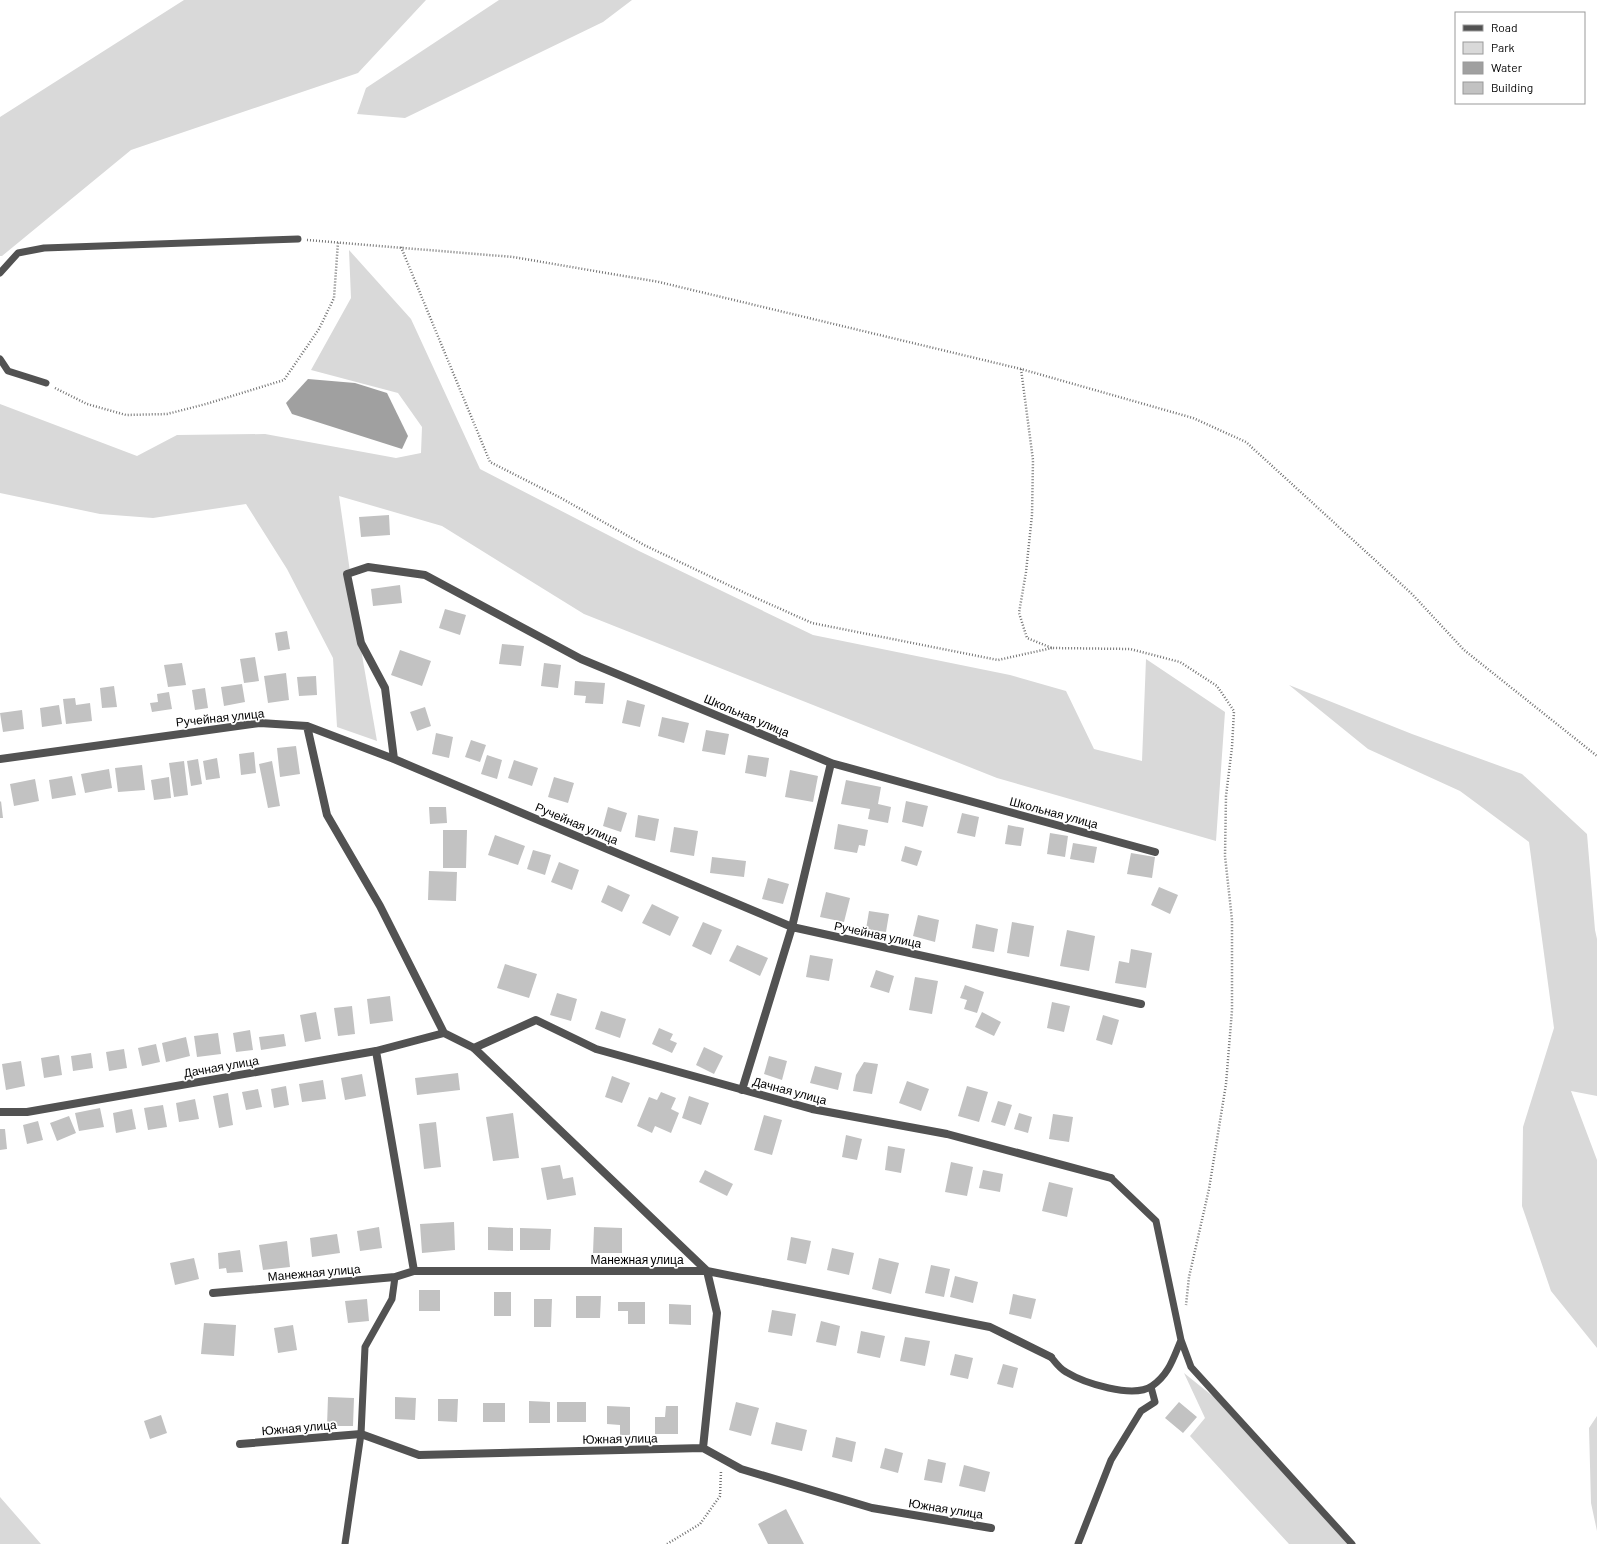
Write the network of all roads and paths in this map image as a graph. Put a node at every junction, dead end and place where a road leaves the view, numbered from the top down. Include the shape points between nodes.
1 (298, 239) joint
2 (338, 242) junction
3 (401, 247) junction
4 (0, 273) edge
5 (0, 359) edge
6 (1022, 369) junction
7 (46, 383) joint
8 (1052, 648) junction
9 (307, 726) junction
10 (1597, 756) edge
11 (0, 759) edge
12 (394, 759) junction
13 (831, 763) junction
14 (1155, 852) dead end
15 (792, 927) junction
16 (1141, 1004) dead end
17 (444, 1033) junction
18 (474, 1048) junction
19 (376, 1051) junction
20 (742, 1090) junction
21 (0, 1112) edge
22 (1111, 1178) joint
23 (414, 1271) junction
24 (707, 1271) junction
25 (395, 1277) junction
26 (213, 1293) dead end
27 (1185, 1312) dead end
28 (1181, 1340) junction
29 (1051, 1357) joint
30 (1151, 1387) junction
31 (361, 1434) junction
32 (240, 1444) dead end
33 (703, 1448) junction
34 (722, 1459) junction
35 (991, 1528) dead end
36 (345, 1544) edge
37 (668, 1544) edge
38 (1078, 1544) edge
39 (1352, 1544) edge

1 - 2 path
1 - 4 lane via 44,248 18,253
2 - 3 path
2 - 7 path via 334,298 319,329 284,380 167,414 126,415 87,404
3 - 6 path via 513,257 659,282
3 - 8 path via 490,462 644,545 812,623 998,660
5 - 7 lane via 8,371
6 - 8 path via 1033,460 1032,515 1020,613 1027,638
6 - 10 path via 1192,418 1246,442 1412,594 1464,650
8 - 27 path via 1130,649 1180,662 1217,686 1234,711 1226,796 1225,856 1232,920 1232,1010 1226,1084 1209,1189 1189,1277
9 - 11 street, Ручейная улица via 260,723
9 - 12 street, Ручейная улица
9 - 17 street via 327,815 380,906
12 - 13 street, Школьная улица via 386,688 361,643 347,574 368,568 425,575 581,659
12 - 15 street, Ручейная улица
13 - 14 street, Школьная улица
13 - 15 street
15 - 16 street, Ручейная улица
15 - 20 street
17 - 18 street
17 - 19 street, Дачная улица
18 - 20 street, Дачная улица via 536,1020 596,1049
18 - 24 street
19 - 21 street, Дачная улица via 27,1112
19 - 23 street
20 - 22 street, Дачная улица via 812,1110 948,1134
22 - 28 lane via 1156,1221
23 - 24 street, Манежная улица
23 - 25 street, Манежная улица
24 - 29 street, Манежная улица via 990,1327
24 - 33 street via 717,1313
25 - 26 street, Манежная улица
25 - 31 lane via 392,1299 366,1347
28 - 30 lane via 1169,1369
28 - 39 lane via 1190,1367
29 - 30 lane via 1064,1372 1112,1390 1140,1390
30 - 38 lane via 1155,1402 1141,1412 1110,1460
31 - 32 street, Южная улица
31 - 33 street, Южная улица via 419,1454
31 - 36 lane
33 - 34 street, Южная улица
34 - 35 street, Южная улица via 741,1469 872,1508
34 - 37 path via 720,1496 700,1524

